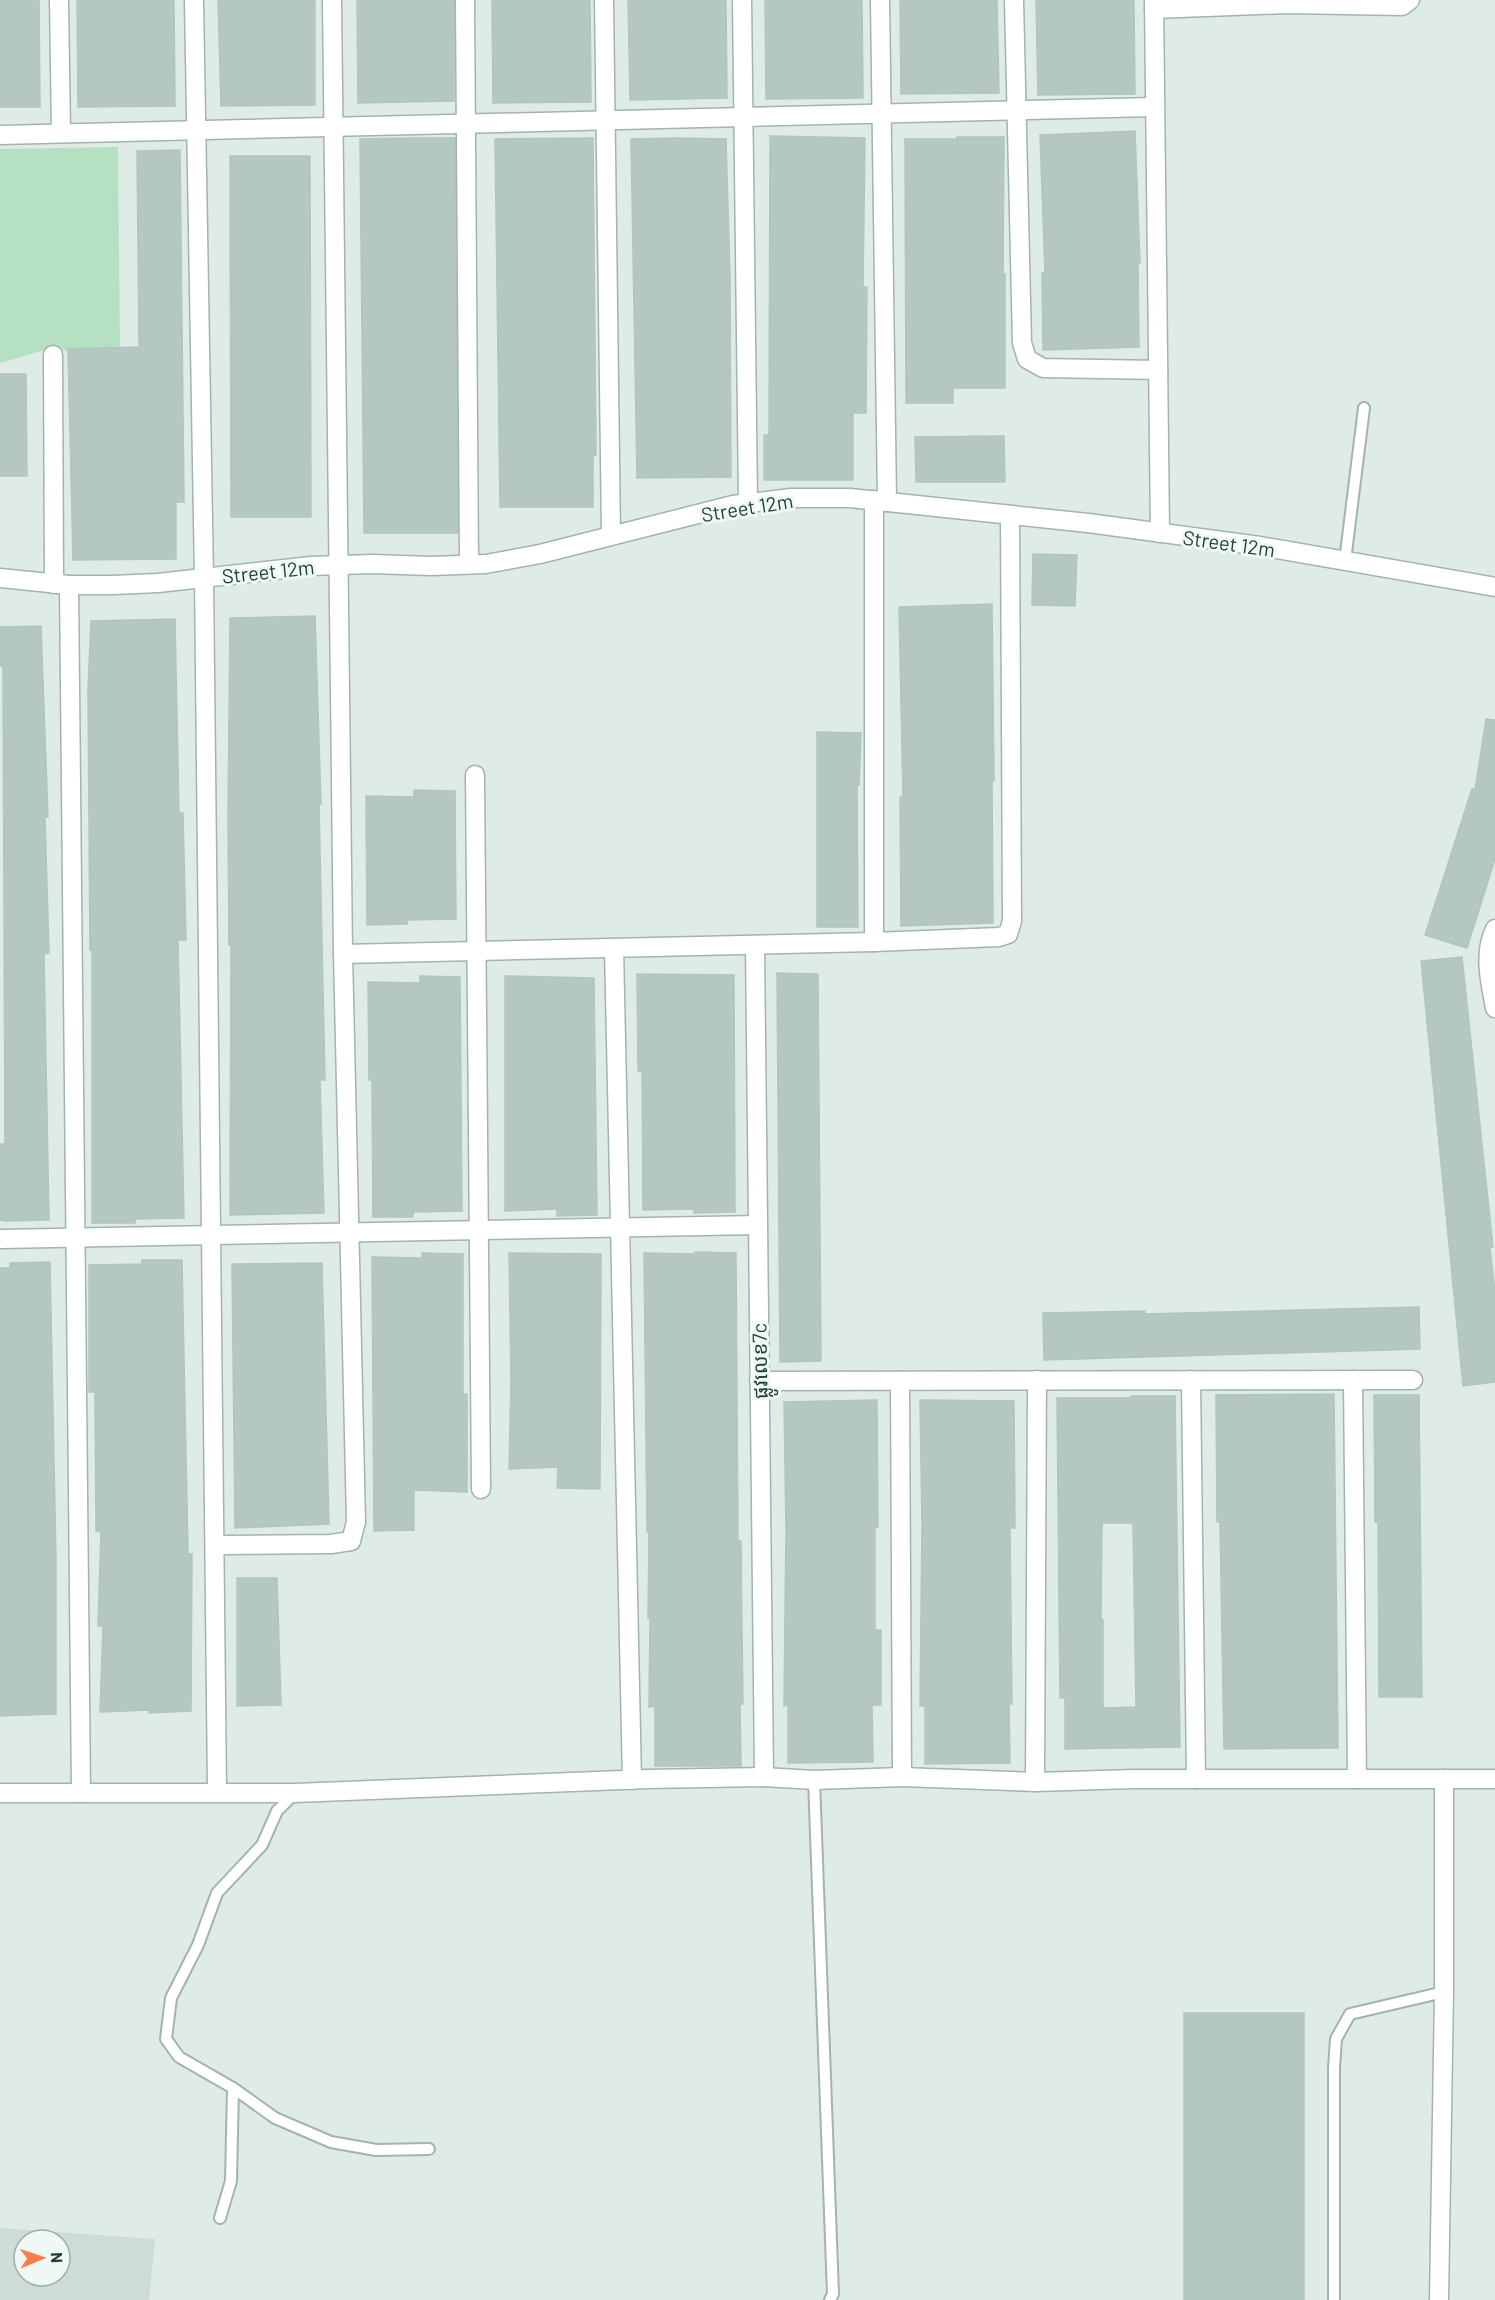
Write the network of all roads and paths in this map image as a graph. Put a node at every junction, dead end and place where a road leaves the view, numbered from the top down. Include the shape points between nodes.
1 (59, 0) edge
2 (194, 0) edge
3 (332, 0) edge
4 (465, 0) edge
5 (604, 0) edge
6 (742, 0) edge
7 (880, 0) edge
8 (1014, 0) edge
9 (1410, 0) edge
10 (1287, 2) edge
11 (1154, 4) edge
12 (1154, 107) junction
13 (1015, 110) junction
14 (882, 114) junction
15 (743, 117) junction
16 (606, 120) junction
17 (466, 123) junction
18 (333, 127) junction
19 (196, 130) junction
20 (61, 133) junction
21 (0, 135) edge
22 (53, 355) dead end
23 (1158, 370) junction
24 (1364, 408) dead end
25 (880, 501) junction
26 (748, 503) junction
27 (1010, 515) junction
28 (1160, 533) junction
29 (611, 535) junction
30 (1345, 561) junction
31 (469, 564) junction
32 (340, 565) junction
33 (0, 578) edge
34 (204, 578) junction
35 (61, 585) junction
36 (1495, 586) edge
37 (475, 775) dead end
38 (1495, 929) edge
39 (874, 942) junction
40 (755, 945) junction
41 (614, 948) junction
42 (476, 951) junction
43 (343, 954) junction
44 (1495, 1008) edge
45 (758, 1225) junction
46 (620, 1228) junction
47 (478, 1230) junction
48 (350, 1233) junction
49 (211, 1235) junction
50 (75, 1238) junction
51 (0, 1239) edge
52 (1037, 1380) junction
53 (1191, 1380) junction
54 (1353, 1380) junction
55 (1413, 1380) dead end
56 (759, 1381) junction
57 (900, 1381) junction
58 (481, 1489) dead end
59 (215, 1545) junction
60 (764, 1777) junction
61 (902, 1777) junction
62 (1196, 1779) junction
63 (1357, 1779) junction
64 (1444, 1779) junction
65 (1495, 1779) edge
66 (632, 1780) junction
67 (814, 1780) junction
68 (1035, 1782) junction
69 (81, 1792) junction
70 (218, 1792) junction
71 (0, 1793) edge
72 (295, 1793) junction
73 (1444, 1992) junction
74 (232, 2088) junction
75 (429, 2149) dead end
76 (220, 2218) dead end
77 (830, 2300) edge
78 (1334, 2300) edge
79 (1439, 2300) edge

1 - 20 street
2 - 19 street
3 - 18 street
4 - 17 street
5 - 16 street
6 - 15 street
7 - 14 street
8 - 13 street
9 - 10 street via 1402,6
10 - 11 street
11 - 12 street
12 - 13 street
12 - 23 street
13 - 14 street
13 - 23 street via 1022,343 1027,359 1043,368
14 - 15 street
14 - 25 street
15 - 16 street
15 - 26 street
16 - 17 street
16 - 29 street
17 - 18 street
17 - 31 street
18 - 19 street
18 - 32 street
19 - 20 street
19 - 34 street
20 - 21 street
22 - 35 street
23 - 28 street
24 - 30 lane
25 - 26 street, Street 12m via 791,498
25 - 27 street, Street 12m
25 - 39 street
26 - 29 street, Street 12m
27 - 28 street, Street 12m
27 - 39 street via 1012,921 1008,934
28 - 30 street, Street 12m
29 - 31 street, Street 12m via 540,554
30 - 36 street, Street 12m
31 - 32 street, Street 12m
32 - 34 street, Street 12m
32 - 43 street
33 - 35 street, Street 12m
34 - 35 street, Street 12m
34 - 49 street
35 - 50 street
37 - 42 street
38 - 44 street via 1488,943
39 - 40 street
40 - 41 street
40 - 45 street, ផ្លូវលេខ7c
41 - 42 street
41 - 46 street
42 - 43 street
42 - 47 street
43 - 48 street
45 - 46 street
45 - 56 street, ផ្លូវលេខ7c
46 - 47 street
46 - 66 street
47 - 48 street
47 - 58 street
48 - 49 street
48 - 59 street via 356,1522 351,1541
49 - 50 street
49 - 59 street
50 - 51 street
50 - 69 street
52 - 53 street
52 - 57 street
52 - 68 street
53 - 54 street
53 - 62 street
54 - 55 street
54 - 63 street
56 - 57 street
56 - 60 street, ផ្លូវលេខ7c
57 - 61 street
59 - 70 street
60 - 66 street
60 - 67 street
61 - 67 street
61 - 68 street
62 - 63 street
62 - 68 street
63 - 64 street
64 - 65 street
64 - 73 street
66 - 72 street
67 - 77 lane via 833,2294
69 - 70 street
69 - 71 street
70 - 72 street
72 - 74 lane via 277,1811 262,1845 217,1893 198,1945 171,1998 165,2039 179,2057
73 - 78 lane via 1350,2014 1336,2039
73 - 79 street
74 - 75 lane via 275,2118 331,2142 376,2150
74 - 76 lane via 231,2181

